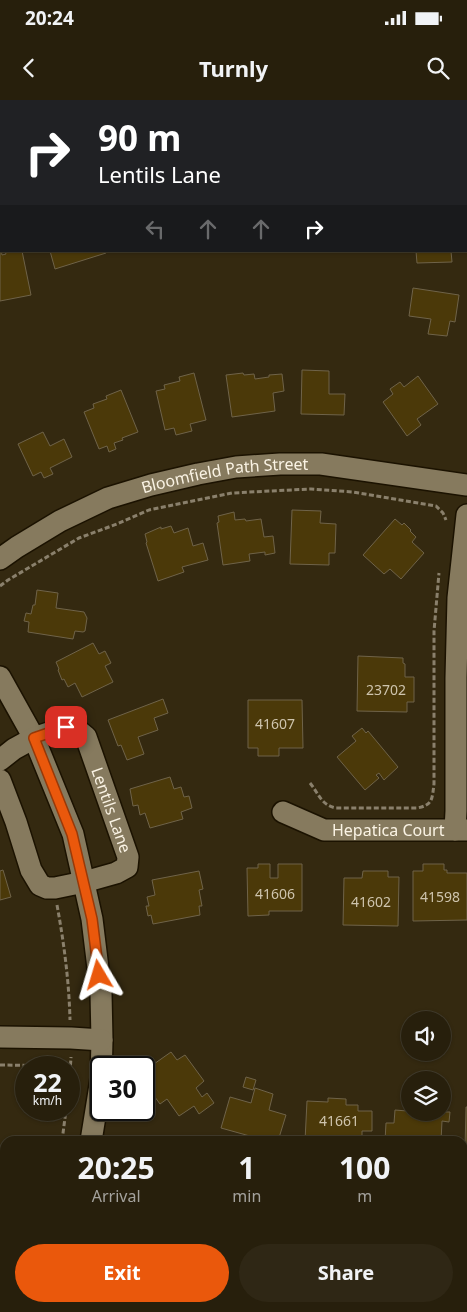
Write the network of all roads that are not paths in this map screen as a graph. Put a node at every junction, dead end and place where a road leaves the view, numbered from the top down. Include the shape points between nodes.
1 (467, 484) edge
2 (467, 516) edge
3 (0, 559) edge
4 (0, 677) edge
5 (34, 738) junction
6 (0, 760) edge
7 (0, 780) edge
8 (283, 812) dead end
9 (461, 830) edge
10 (84, 882) junction
11 (0, 1037) edge
12 (102, 1040) junction
13 (97, 1136) edge

1 - 3 street, Bloomfield Path Street via 321,464 236,467 151,484 108,498 60,521
2 - 9 street via 458,598 456,678 456,811
4 - 5 street
5 - 6 street
5 - 10 street via 72,834
5 - 10 street, Lentils Lane via 66,727 75,728 86,737 128,857 127,866 116,873
7 - 10 street via 30,870 40,885 55,888
8 - 9 street, Hepatica Court via 324,830
10 - 12 street via 101,993
11 - 12 street
12 - 13 street

